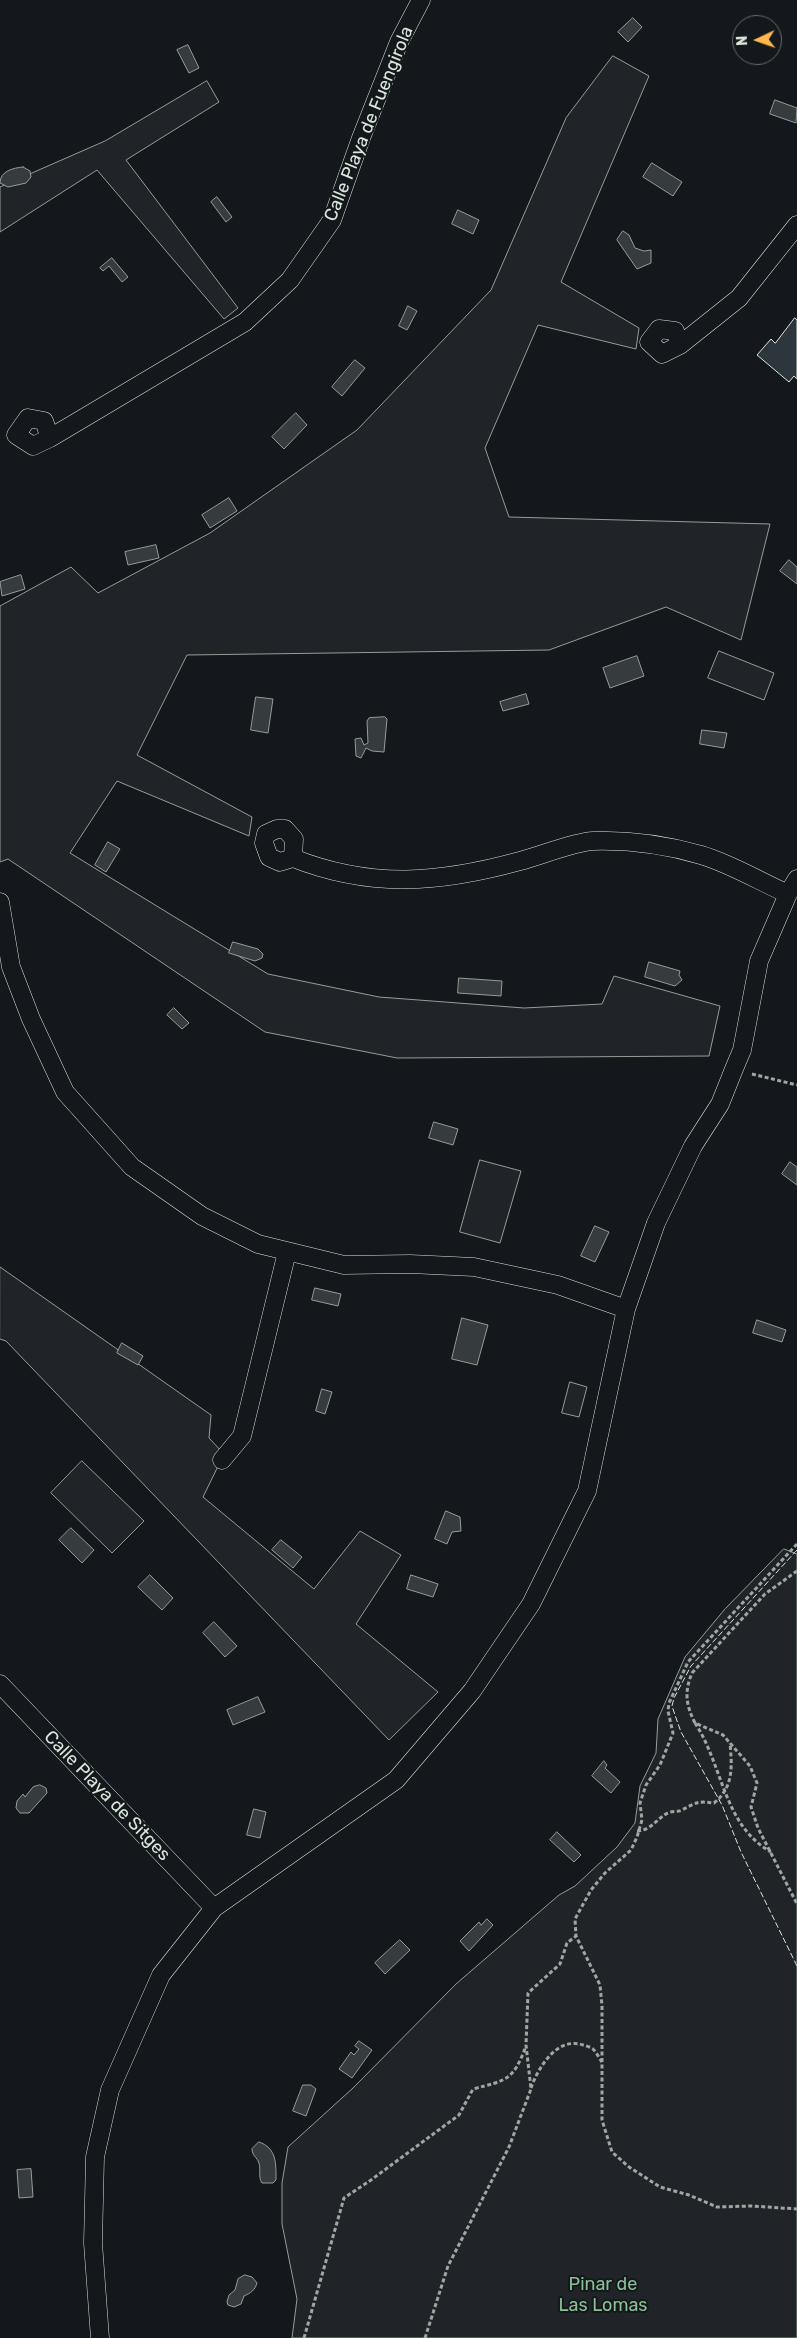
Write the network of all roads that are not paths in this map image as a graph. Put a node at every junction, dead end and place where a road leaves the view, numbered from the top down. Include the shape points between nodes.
1 (421, 0) edge
2 (797, 225) edge
3 (680, 345) dead end
4 (50, 438) dead end
5 (293, 858) dead end
6 (797, 878) edge
7 (788, 894) junction
8 (0, 902) edge
9 (287, 1252) junction
10 (626, 1309) junction
11 (222, 1460) dead end
12 (0, 1684) edge
13 (214, 1908) junction
14 (100, 2338) edge

1 - 4 street, Calle Playa de Fuengirola via 396,51 332,220 290,280 245,322
2 - 3 street via 739,298
5 - 7 street via 320,868 393,881 449,877 590,841 644,843 703,856
6 - 7 street
7 - 10 street via 759,960 742,1050 720,1104 693,1146 656,1223
8 - 9 street via 11,967 31,1020 65,1092 132,1167 202,1216 258,1244
9 - 10 street via 344,1264 474,1267 558,1284
9 - 11 street via 242,1436
10 - 13 street via 587,1491 531,1604 472,1691 396,1780
12 - 13 street, Calle Playa de Sitges
13 - 14 street via 161,1975 110,2090 95,2157 93,2243

